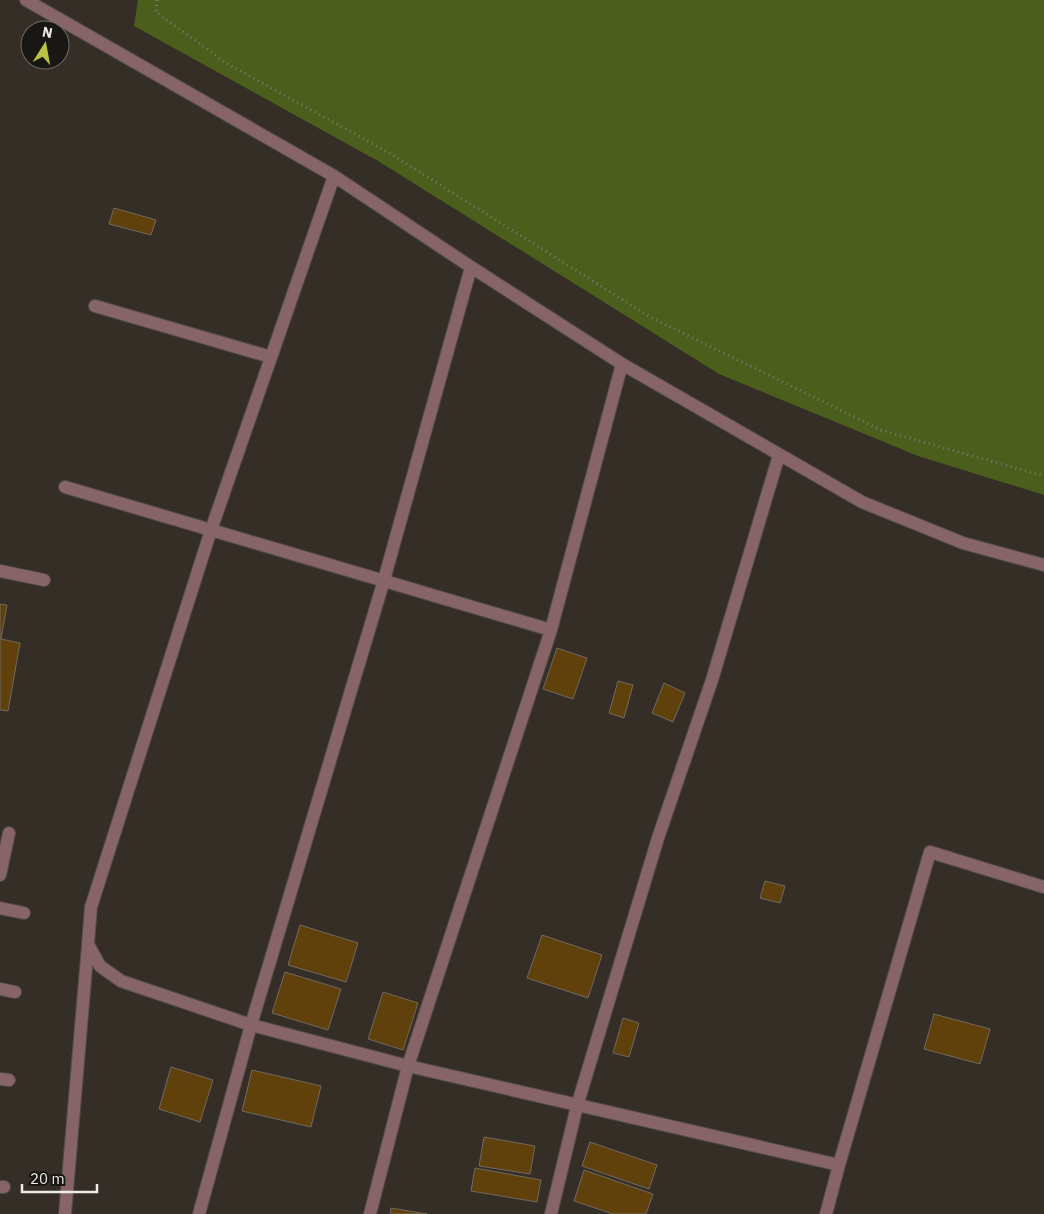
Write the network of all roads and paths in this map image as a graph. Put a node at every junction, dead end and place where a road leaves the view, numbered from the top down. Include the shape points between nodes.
1 (26, 0) edge
2 (157, 0) edge
3 (334, 176) junction
4 (471, 267) junction
5 (95, 306) dead end
6 (271, 358) junction
7 (622, 364) junction
8 (780, 455) junction
9 (1044, 476) edge
10 (65, 487) dead end
11 (211, 530) junction
12 (1044, 566) edge
13 (0, 571) edge
14 (44, 580) dead end
15 (384, 580) junction
16 (551, 630) junction
17 (9, 833) dead end
18 (0, 875) edge
19 (1043, 883) edge
20 (0, 908) edge
21 (24, 913) dead end
22 (90, 922) junction
23 (0, 989) edge
24 (15, 992) dead end
25 (251, 1025) junction
26 (408, 1066) junction
27 (577, 1106) junction
28 (839, 1165) junction
29 (65, 1214) edge
30 (199, 1214) edge
31 (370, 1214) edge
32 (551, 1214) edge
33 (826, 1214) edge

1 - 3 street
2 - 9 path via 156,12 226,63 391,154 650,317 881,430
3 - 4 street
3 - 6 street
4 - 7 street
4 - 15 street
5 - 6 street
6 - 11 street
7 - 8 street
7 - 16 street
8 - 12 street via 862,502 963,543
8 - 27 street
10 - 11 street
11 - 15 street
11 - 22 street via 91,907
13 - 14 street
15 - 16 street
15 - 25 street
16 - 26 street
17 - 18 street
19 - 28 street via 930,852
20 - 21 street
22 - 25 street via 88,944 100,966 121,981
22 - 29 street
23 - 24 street
25 - 26 street
25 - 30 street
26 - 27 street
26 - 31 street
27 - 28 street
27 - 32 street
28 - 33 street

